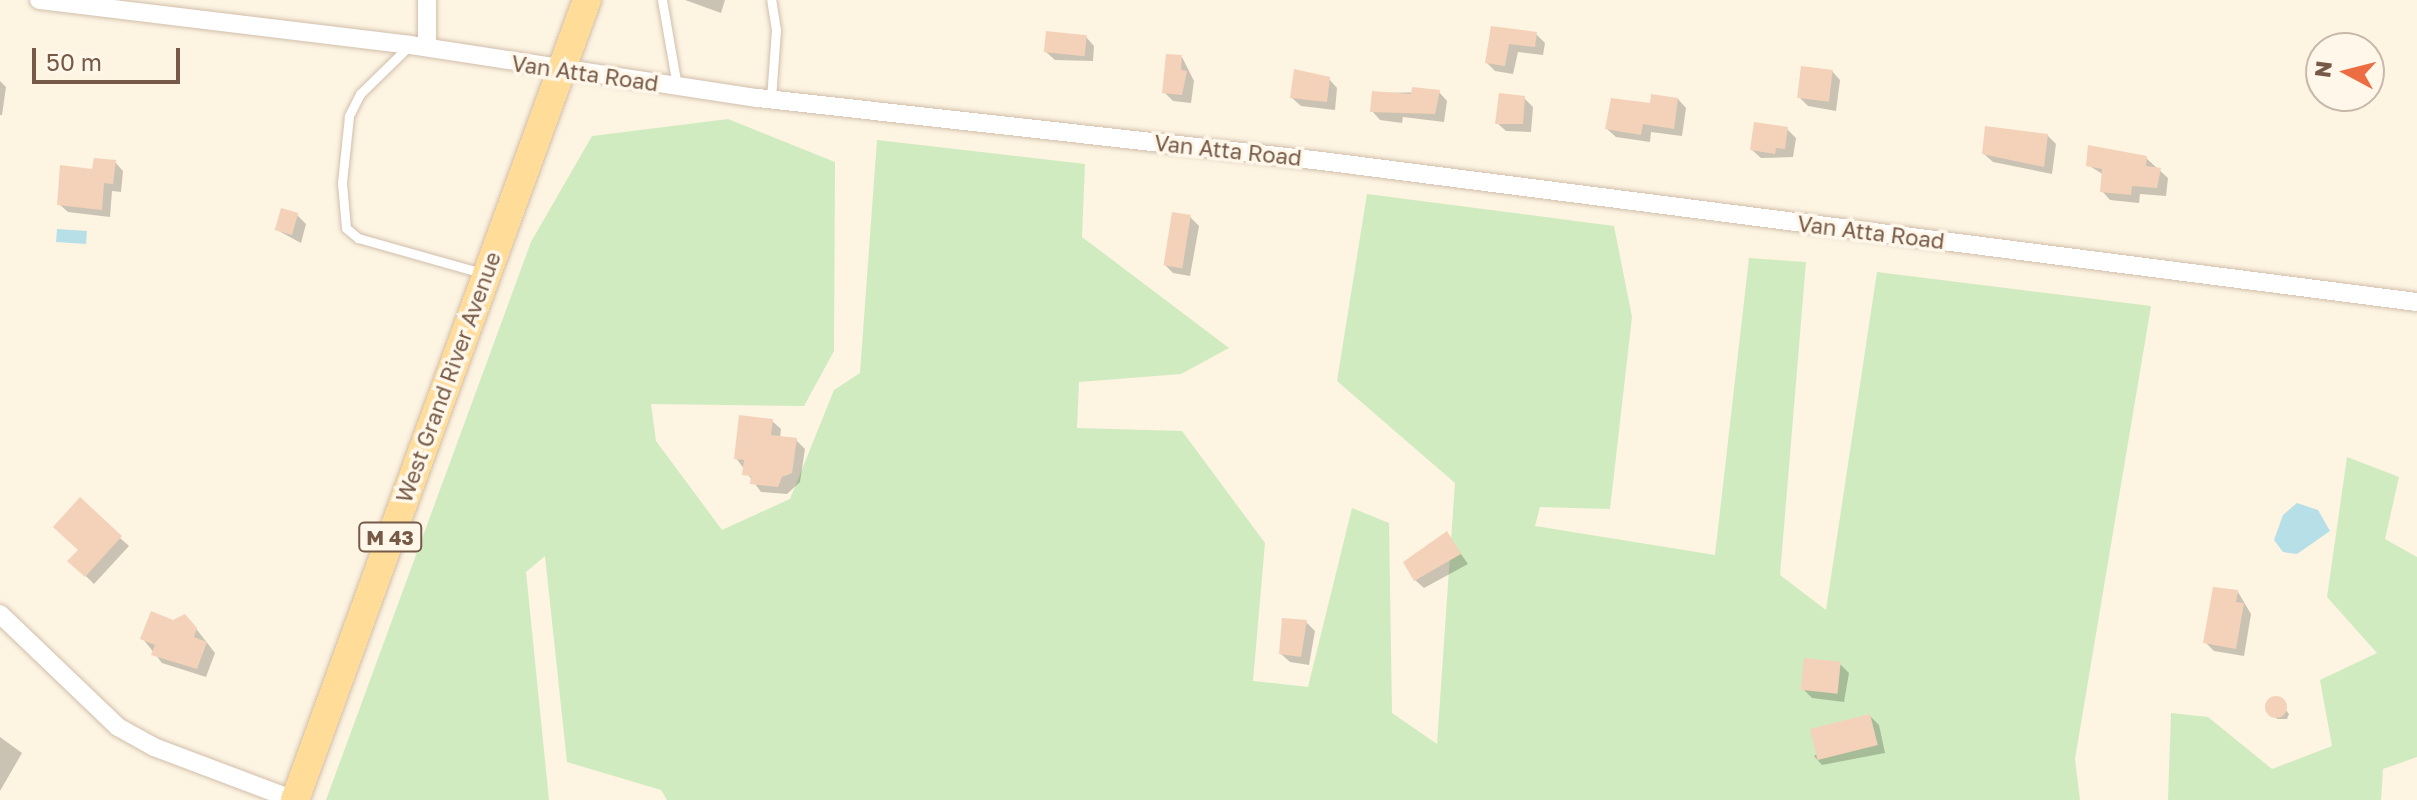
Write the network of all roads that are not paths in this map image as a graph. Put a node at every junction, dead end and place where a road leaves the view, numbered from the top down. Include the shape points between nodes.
1 (39, 0) edge
2 (427, 0) edge
3 (587, 0) edge
4 (662, 0) edge
5 (771, 0) edge
6 (418, 46) junction
7 (562, 69) junction
8 (677, 86) junction
9 (771, 99) junction
10 (485, 274) junction
11 (2417, 302) edge
12 (0, 614) edge
13 (294, 800) edge

1 - 6 street, Van Atta Road
2 - 6 street
3 - 7 main road, West Grand River Avenue / M 43
4 - 8 lane
5 - 9 lane via 776,30
6 - 7 street, Van Atta Road
6 - 10 lane via 360,94 349,116 343,156 344,222 358,238
7 - 8 street, Van Atta Road
7 - 10 main road, West Grand River Avenue / M 43
8 - 9 street, Van Atta Road
9 - 11 street, Van Atta Road via 1322,161
10 - 13 main road, West Grand River Avenue / M 43
12 - 13 street via 118,727 154,747

